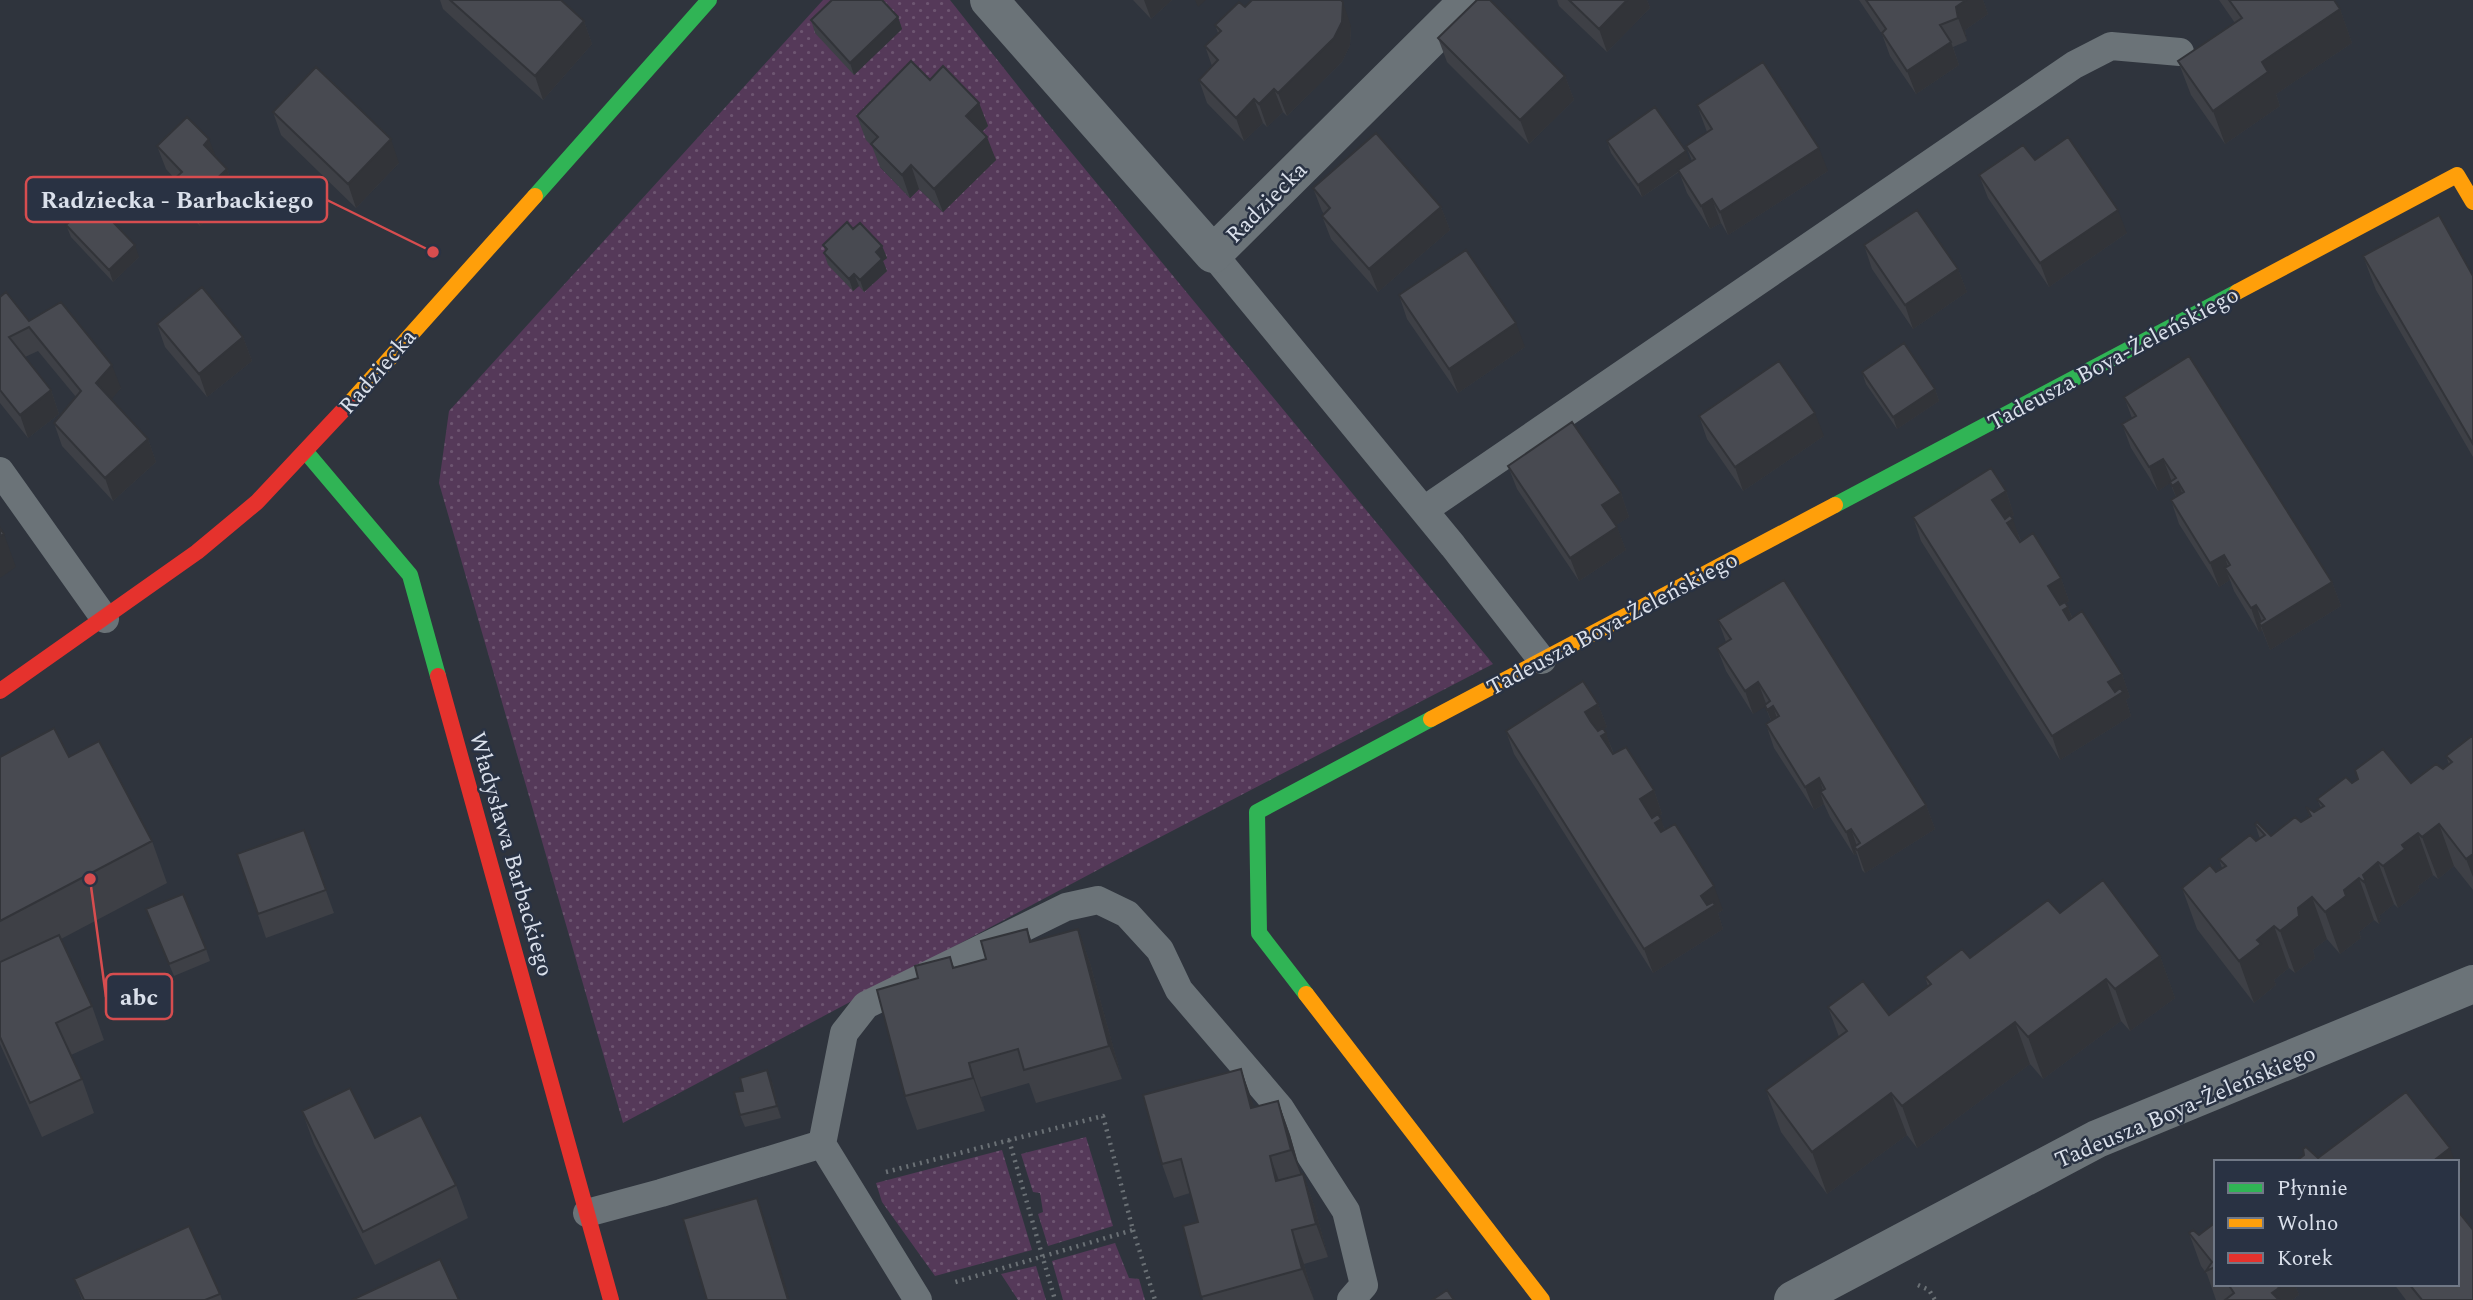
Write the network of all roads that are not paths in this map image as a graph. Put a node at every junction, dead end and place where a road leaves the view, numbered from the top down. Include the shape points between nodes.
1 (709, 0) edge
2 (989, 0) edge
3 (1469, 0) edge
4 (2180, 52) dead end
5 (2473, 202) edge
6 (1213, 254) junction
7 (306, 452) junction
8 (0, 471) edge
9 (1424, 510) junction
10 (105, 619) junction
11 (1542, 660) junction
12 (0, 691) edge
13 (2473, 984) edge
14 (822, 1144) junction
15 (587, 1213) junction
16 (916, 1297) edge
17 (611, 1300) edge
18 (1351, 1300) edge
19 (1542, 1300) edge
20 (1793, 1300) edge

1 - 7 street, Radziecka
2 - 6 street, Radziecka
3 - 6 street, Radziecka
4 - 9 lane via 2111,46 2074,65
5 - 11 street, Tadeusza Boya-Żeleńskiego via 2457,176
6 - 9 lane
7 - 10 street, Radziecka via 257,502 197,552
7 - 15 street, Władysława Barbackiego via 410,575
8 - 10 lane
9 - 11 lane
10 - 12 street, Radziecka
11 - 19 street, Tadeusza Boya-Żeleńskiego via 1257,812 1259,933
13 - 20 street, Tadeusza Boya-Żeleńskiego via 2097,1139
14 - 15 lane
14 - 16 lane
14 - 18 lane via 844,1033 866,1005 1066,907 1098,900 1127,914 1160,950 1179,990 1280,1108 1346,1211 1364,1285
15 - 17 street, Władysława Barbackiego

